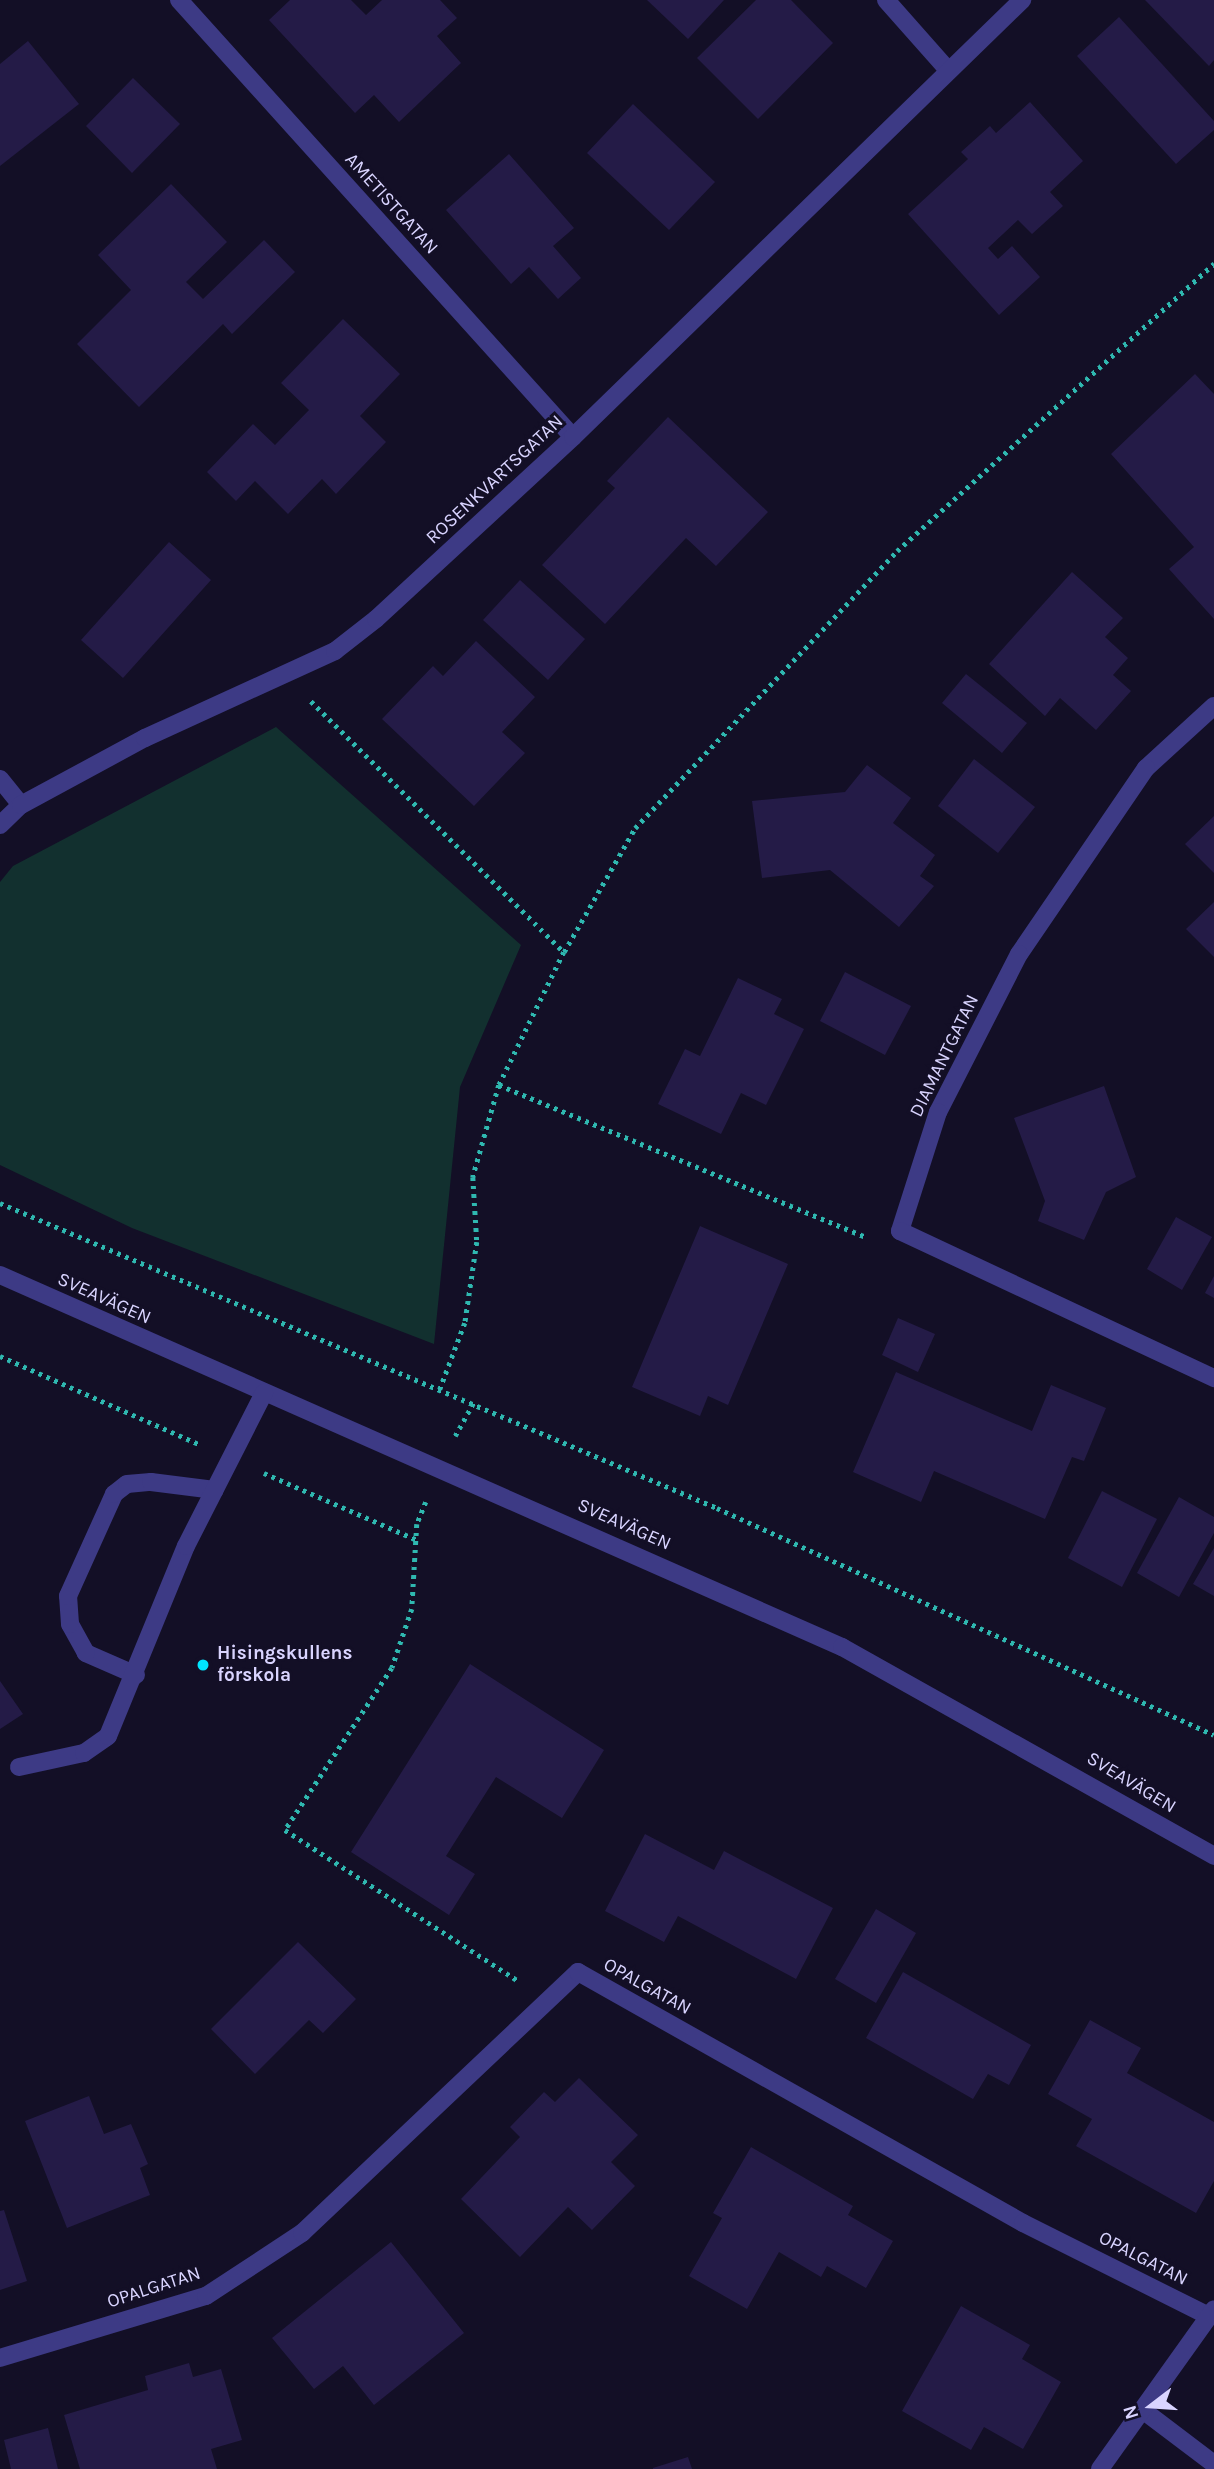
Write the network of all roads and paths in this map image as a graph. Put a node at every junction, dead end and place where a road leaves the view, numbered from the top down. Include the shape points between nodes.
1 (179, 0) edge
2 (886, 0) edge
3 (1022, 0) edge
4 (948, 70) junction
5 (1214, 264) edge
6 (573, 437) junction
7 (285, 676) junction
8 (1214, 706) edge
9 (0, 779) edge
10 (21, 805) junction
11 (0, 825) edge
12 (564, 951) junction
13 (499, 1085) junction
14 (0, 1203) edge
15 (900, 1231) junction
16 (0, 1275) edge
17 (1214, 1378) edge
18 (440, 1390) junction
19 (264, 1392) junction
20 (472, 1403) junction
21 (440, 1466) junction
22 (214, 1490) junction
23 (136, 1675) junction
24 (1214, 1735) edge
25 (19, 1767) dead end
26 (1213, 1856) edge
27 (547, 1999) junction
28 (1212, 2312) edge
29 (0, 2358) edge
30 (1144, 2411) junction
31 (1214, 2464) edge
32 (1100, 2469) edge

1 - 6 street, AMETISTGATAN
2 - 4 street
3 - 4 street, ROSENKVARTSGATAN
4 - 6 street, ROSENKVARTSGATAN
5 - 12 path via 897,551 635,828
6 - 7 street, ROSENKVARTSGATAN via 376,619 335,651
7 - 10 street, ROSENKVARTSGATAN via 145,738
7 - 12 path
8 - 15 street, DIAMANTGATAN via 1146,768 1019,954 938,1112
9 - 10 street
10 - 11 street, ROSENKVARTSGATAN
12 - 13 path
13 - 15 path via 863,1236
13 - 18 path via 473,1177 477,1242 466,1323
14 - 18 path
15 - 17 street
16 - 19 street, SVEAVÄGEN
18 - 20 path
19 - 21 street, SVEAVÄGEN
19 - 22 street
20 - 21 path
20 - 24 path via 717,1508
21 - 26 street, SVEAVÄGEN via 842,1647 1099,1787
21 - 27 path via 418,1524 412,1609 392,1668 285,1830
22 - 23 street via 186,1546
22 - 23 street via 151,1482 127,1485 114,1494 68,1596 70,1624 86,1653
23 - 25 street via 108,1736 84,1754
27 - 28 street, OPALGATAN via 578,1972 1023,2223
27 - 29 street, OPALGATAN via 302,2233 217,2289
28 - 30 street, OPALGATAN
30 - 31 street
30 - 32 street, OPALGATAN

